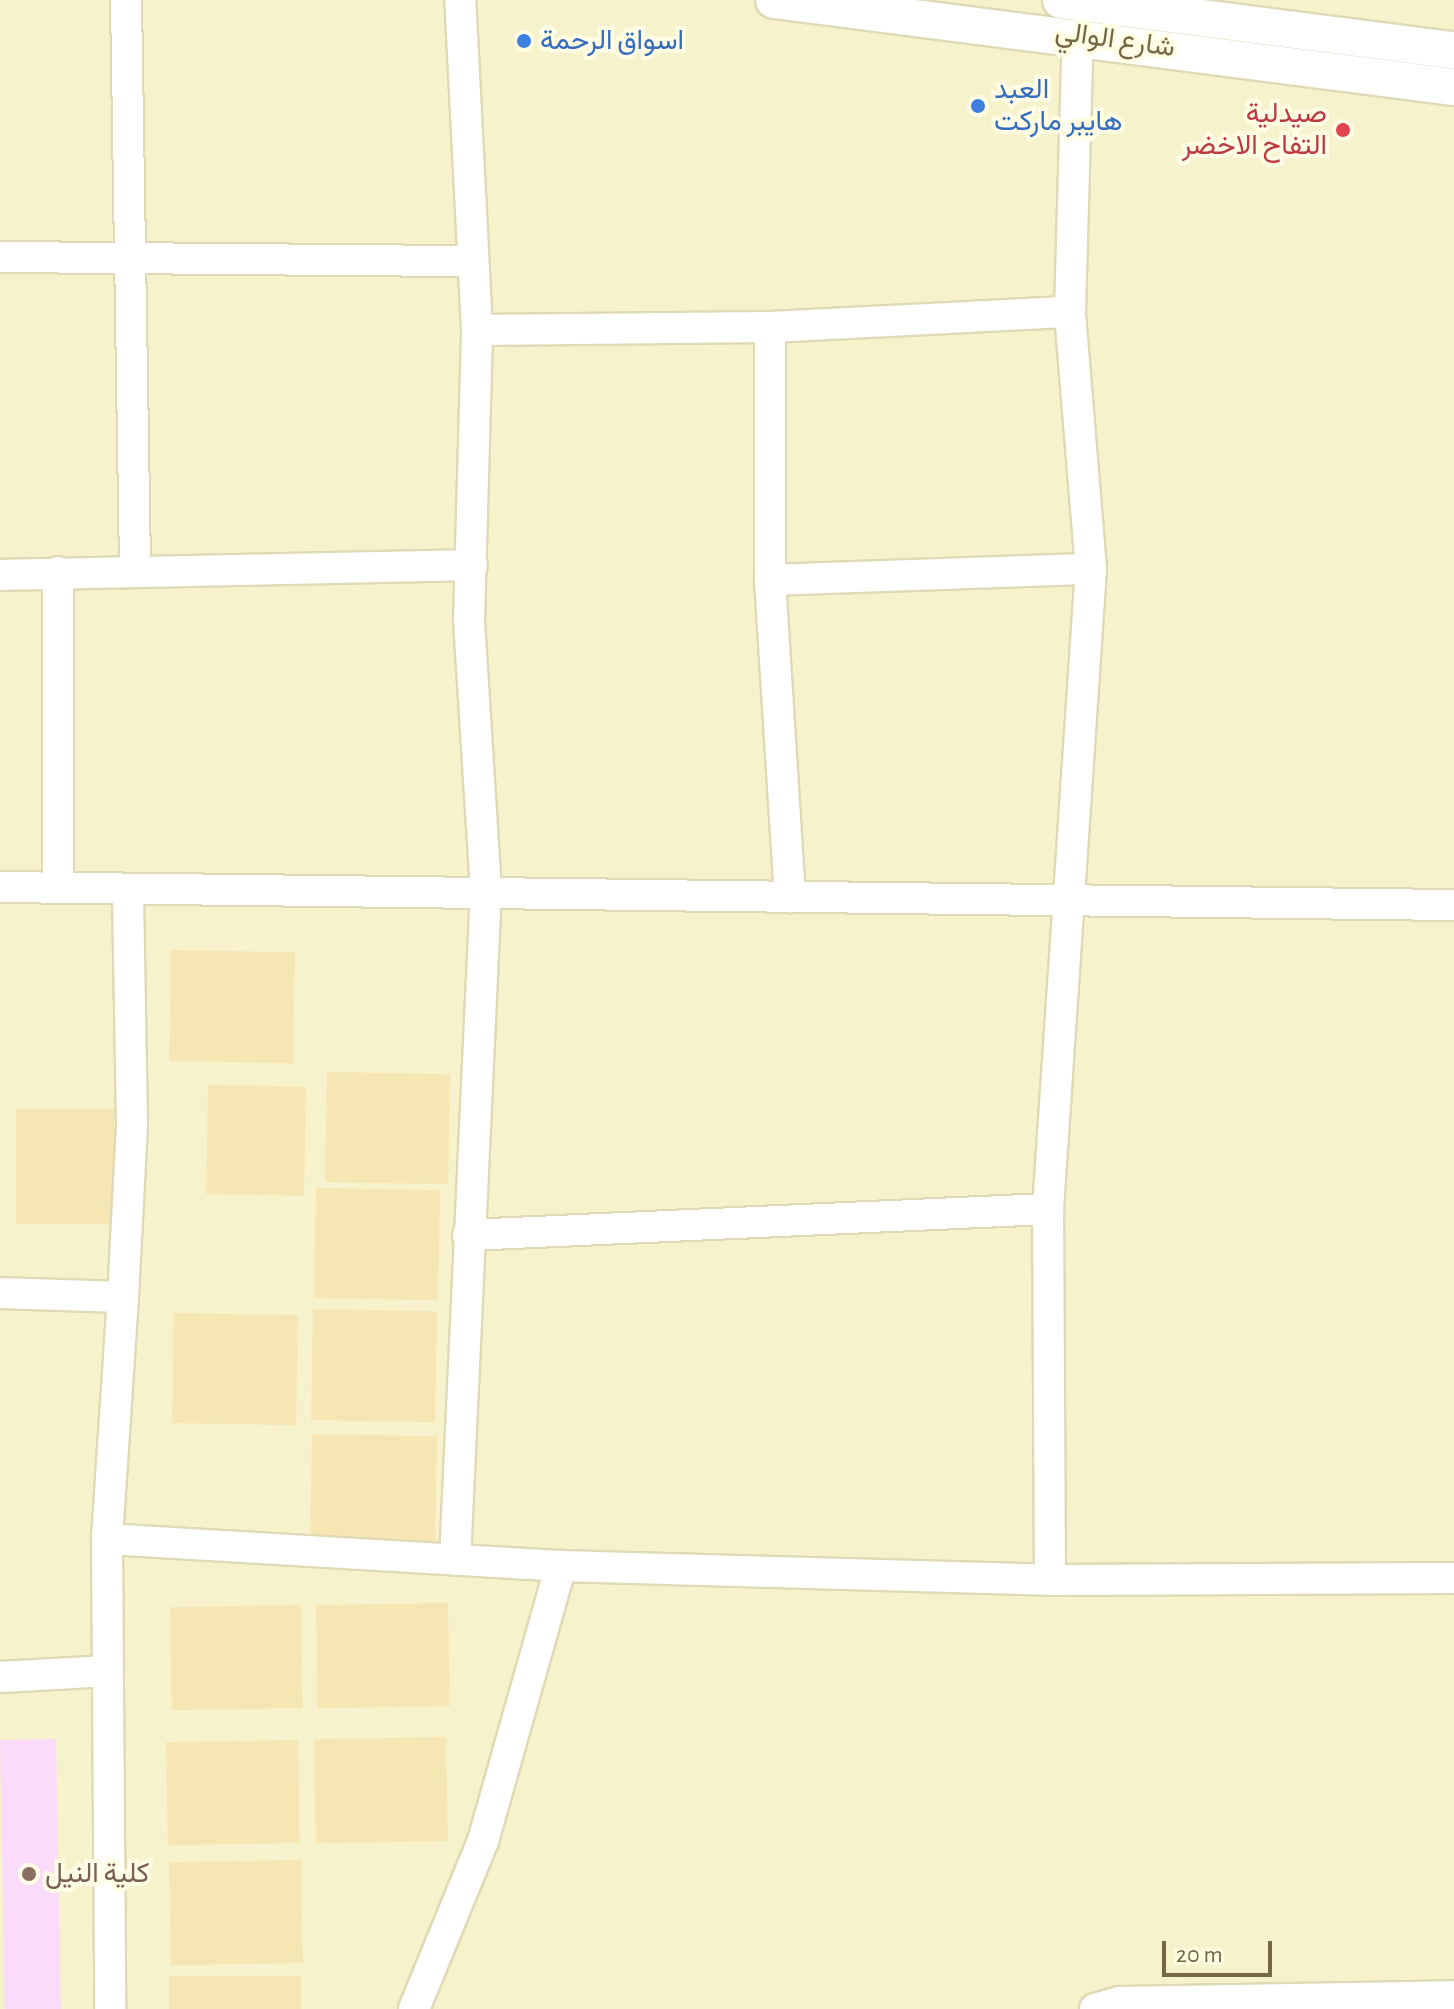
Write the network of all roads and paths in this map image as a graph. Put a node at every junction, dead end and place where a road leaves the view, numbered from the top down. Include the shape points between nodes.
1 (126, 0) edge
2 (460, 0) edge
3 (774, 0) edge
4 (1061, 0) edge
5 (1154, 6) edge
6 (1078, 34) junction
7 (1454, 50) edge
8 (1454, 87) edge
9 (0, 257) edge
10 (130, 257) junction
11 (469, 261) junction
12 (1070, 312) junction
13 (770, 327) junction
14 (477, 330) junction
15 (472, 565) junction
16 (135, 568) junction
17 (1091, 569) junction
18 (58, 572) junction
19 (0, 575) edge
20 (770, 580) junction
21 (0, 887) edge
22 (58, 888) junction
23 (128, 890) junction
24 (486, 891) junction
25 (790, 897) junction
26 (1074, 901) junction
27 (1454, 905) edge
28 (1048, 1209) junction
29 (468, 1235) junction
30 (0, 1293) edge
31 (123, 1297) junction
32 (107, 1539) junction
33 (455, 1560) junction
34 (561, 1566) junction
35 (1454, 1578) edge
36 (1050, 1580) junction
37 (107, 1671) junction
38 (0, 1677) edge
39 (1454, 1996) edge
40 (110, 2009) edge
41 (414, 2009) edge
42 (1095, 2009) edge

1 - 10 street
2 - 11 street
3 - 6 street, شارع الوالي
4 - 5 street, شارع الوالي
5 - 7 street, شارع الوالي
6 - 8 street, شارع الوالي
6 - 12 street
9 - 10 street
10 - 11 street
10 - 16 street
11 - 14 street
12 - 13 street
12 - 17 street
13 - 14 street
13 - 20 street
14 - 15 street
15 - 16 street
15 - 24 street
16 - 18 street
17 - 20 street
17 - 26 street
18 - 19 street
18 - 22 street
20 - 25 street
21 - 22 street
22 - 23 street
23 - 24 street
23 - 31 street via 132,1124
24 - 25 street
24 - 29 street
25 - 26 street
26 - 27 street
26 - 28 street
28 - 29 street
28 - 36 street
29 - 33 street
30 - 31 street
31 - 32 street
32 - 33 street
32 - 37 street
33 - 34 street
34 - 36 street
34 - 41 street via 483,1841
35 - 36 street
37 - 38 street
37 - 40 street
39 - 42 street via 1120,2002

